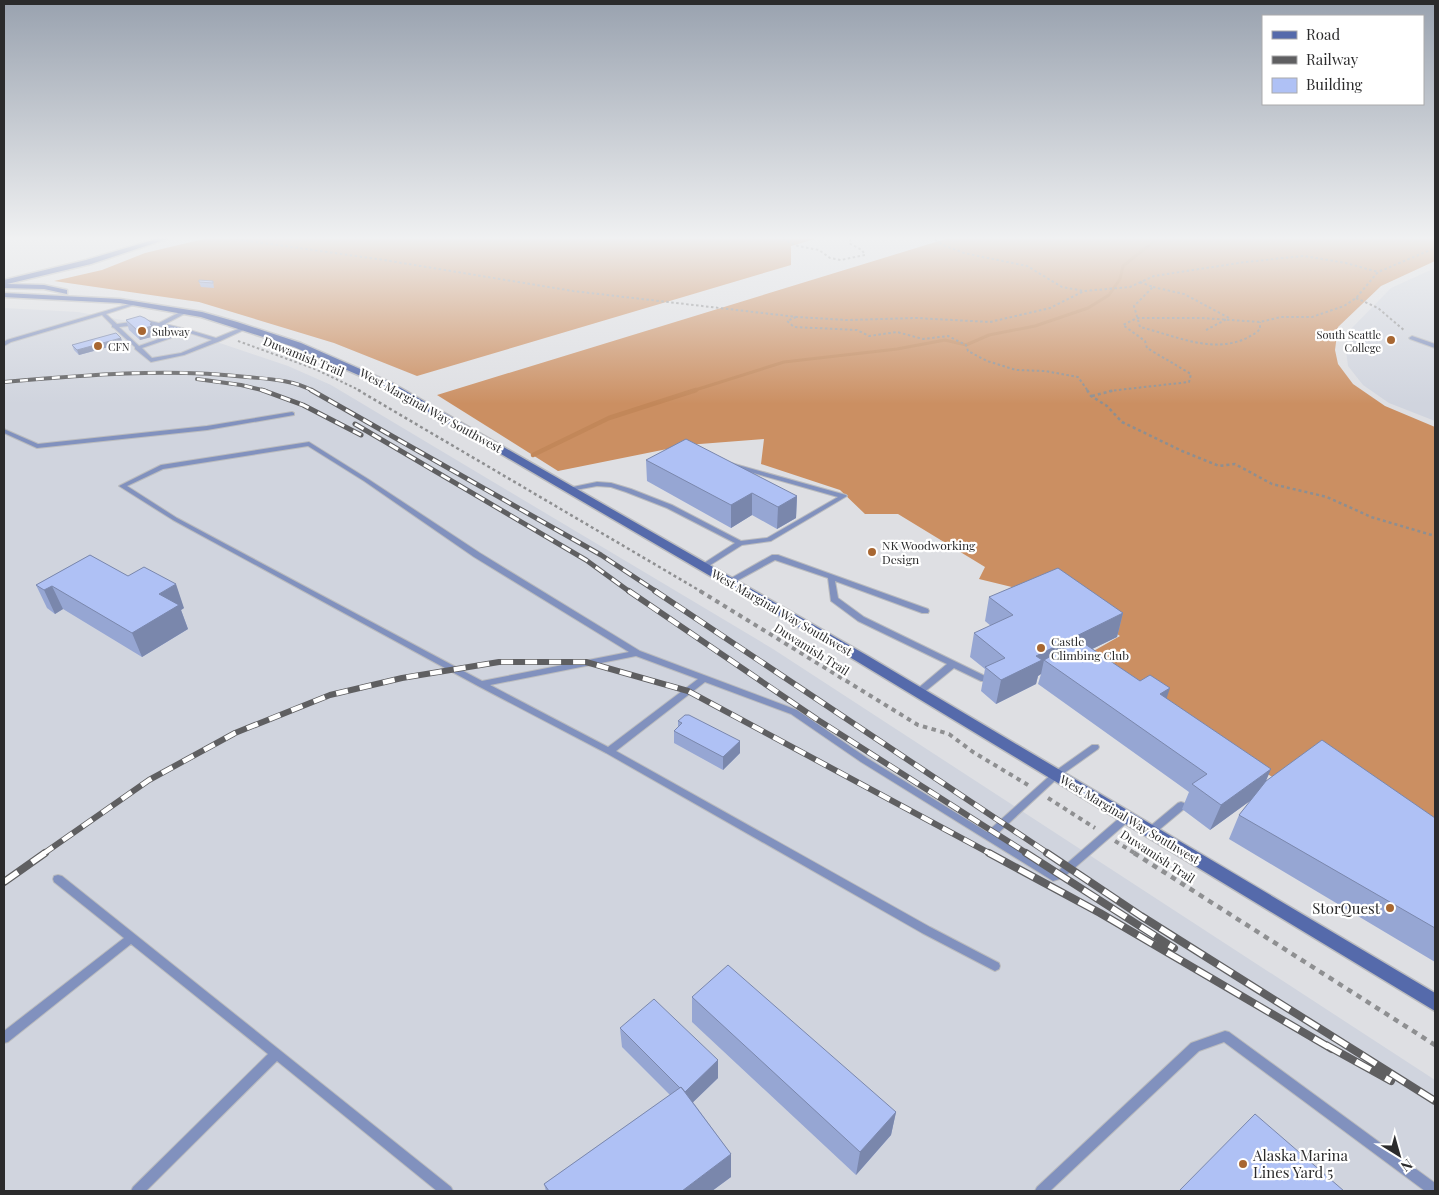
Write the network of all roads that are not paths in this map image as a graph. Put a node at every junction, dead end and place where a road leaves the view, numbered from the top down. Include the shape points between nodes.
1 (69, 293) edge
2 (4, 295) edge
3 (96, 299) junction
4 (138, 303) junction
5 (184, 312) junction
6 (102, 314) junction
7 (160, 325) junction
8 (114, 326) junction
9 (245, 328) junction
10 (172, 336) dead end
11 (1412, 338) road end
12 (218, 340) junction
13 (4, 344) edge
14 (1435, 346) edge
15 (137, 348) junction
16 (292, 414) dead end
17 (4, 431) edge
18 (724, 462) edge
19 (570, 489) junction
20 (740, 543) junction
21 (704, 568) junction
22 (831, 577) junction
23 (730, 581) junction
24 (925, 611) dead end
25 (637, 653) junction
26 (953, 664) junction
27 (704, 678) junction
28 (984, 678) dead end
29 (481, 684) junction
30 (919, 692) junction
31 (1095, 747) dead end
32 (609, 751) junction
33 (1057, 774) junction
34 (1181, 806) dead end
35 (1127, 816) junction
36 (1151, 831) junction
37 (988, 838) junction
38 (58, 879) dead end
39 (131, 938) junction
40 (995, 966) dead end
41 (1435, 1003) edge
42 (4, 1038) edge
43 (276, 1054) junction
44 (137, 1191) edge
45 (447, 1191) edge
46 (1041, 1191) edge
47 (1435, 1191) edge

1 - 3 main road, West Marginal Way Southwest
2 - 3 main road, West Marginal Way Southwest
3 - 4 main road, West Marginal Way Southwest
4 - 5 main road, West Marginal Way Southwest
4 - 6 lane
5 - 7 lane
5 - 9 main road, West Marginal Way Southwest
6 - 8 lane
6 - 13 lane
7 - 8 lane via 146,322
7 - 12 lane
8 - 15 lane
9 - 12 lane
9 - 19 main road, West Marginal Way Southwest via 312,350 389,385
10 - 15 lane
11 - 14 lane
12 - 15 lane via 182,354 151,360
16 - 17 lane via 207,428 37,446
18 - 20 lane via 844,496 769,540
19 - 20 lane via 598,484 619,488 651,499
19 - 21 main road, West Marginal Way Southwest
20 - 21 lane
21 - 23 main road, West Marginal Way Southwest
22 - 23 lane via 774,557
22 - 24 lane
22 - 26 lane via 834,599 861,619
23 - 30 main road, West Marginal Way Southwest
25 - 27 lane
25 - 29 lane
25 - 29 lane via 477,555 309,444 161,467 122,486 175,519
26 - 28 lane
26 - 30 lane
27 - 32 lane
27 - 37 lane via 794,712
29 - 32 lane
30 - 33 main road, West Marginal Way Southwest
31 - 33 lane
32 - 40 lane
33 - 35 main road, West Marginal Way Southwest
33 - 37 lane
34 - 36 lane
35 - 36 main road, West Marginal Way Southwest
35 - 37 lane via 1060,875 1053,877
36 - 41 main road, West Marginal Way Southwest
38 - 39 lane
39 - 42 lane
39 - 43 lane
43 - 44 lane
43 - 45 lane
46 - 47 lane via 1195,1047 1225,1036

